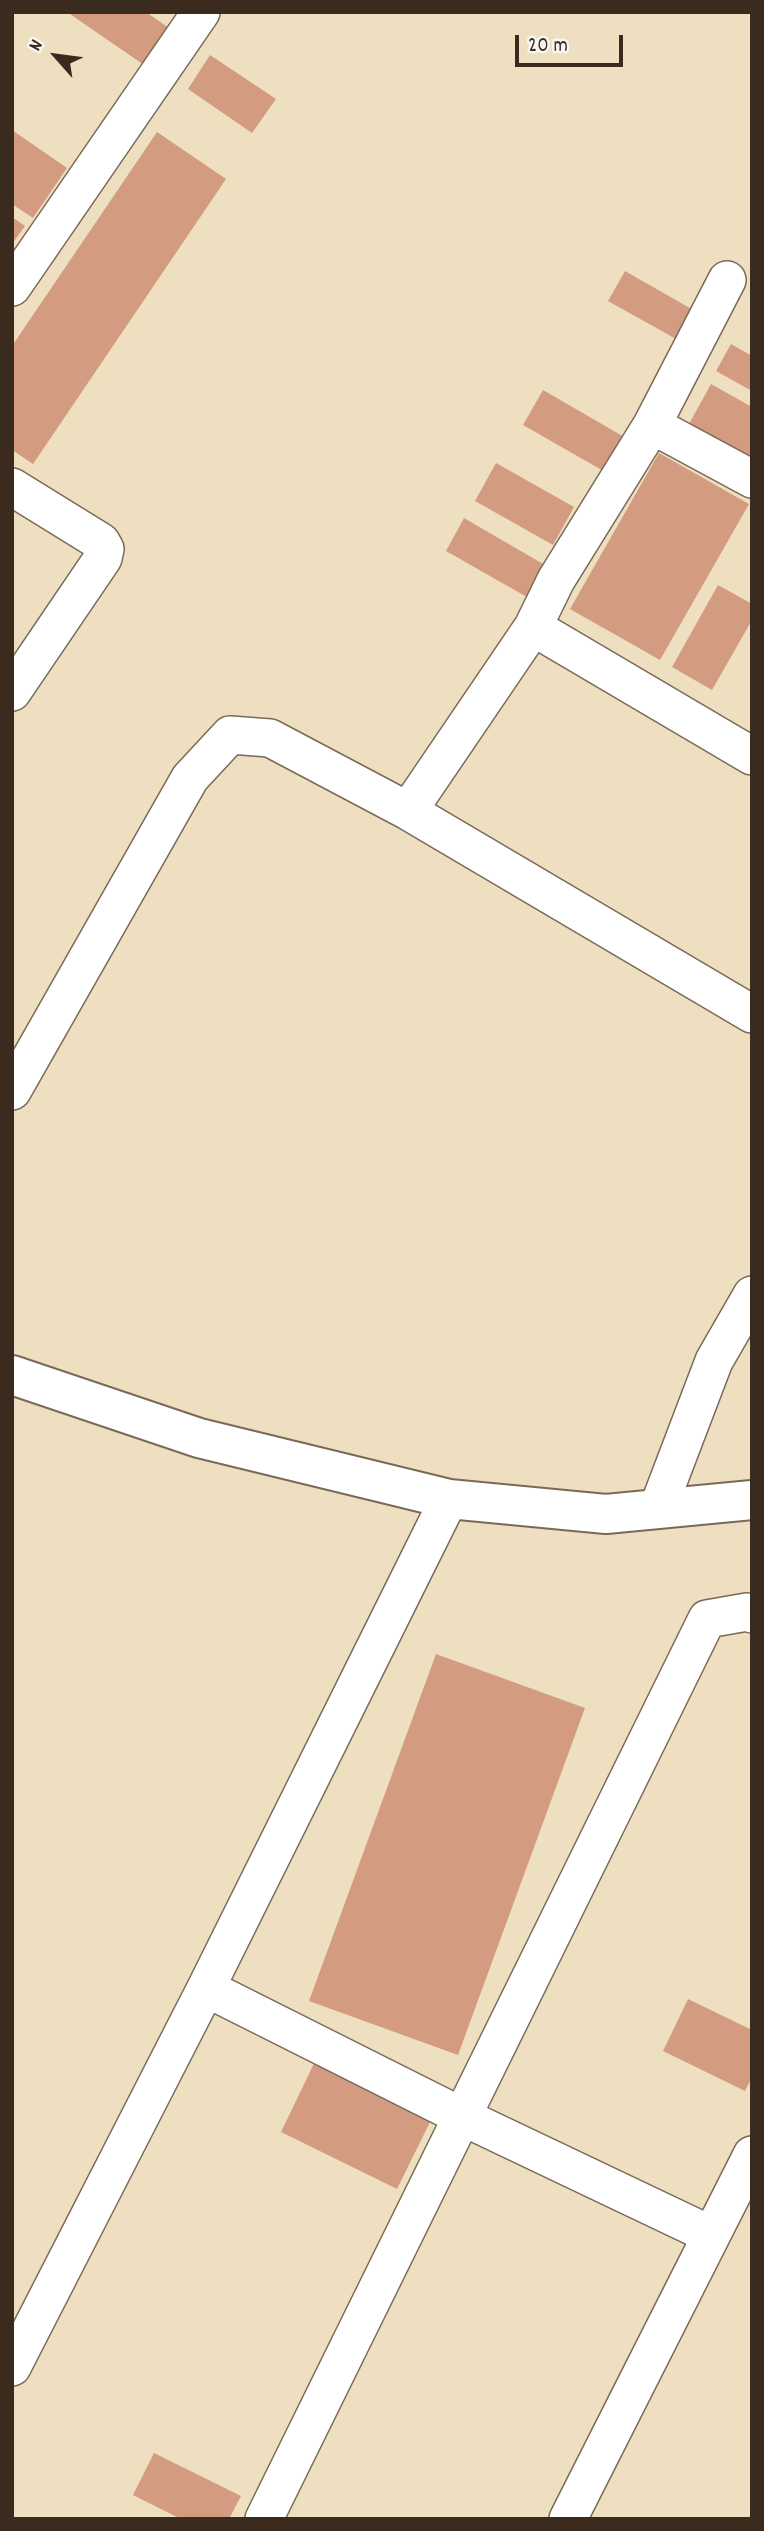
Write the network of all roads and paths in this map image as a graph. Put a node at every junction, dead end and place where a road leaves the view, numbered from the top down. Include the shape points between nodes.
1 (201, 12) edge
2 (727, 280) dead end
3 (12, 287) edge
4 (652, 425) junction
5 (752, 479) edge
6 (12, 487) edge
7 (533, 627) junction
8 (12, 692) edge
9 (752, 755) edge
10 (408, 811) junction
11 (752, 1014) edge
12 (12, 1091) edge
13 (752, 1295) edge
14 (12, 1375) edge
15 (449, 1499) junction
16 (752, 1500) edge
17 (658, 1508) junction
18 (752, 1614) edge
19 (206, 1988) junction
20 (463, 2117) junction
21 (752, 2155) edge
22 (711, 2235) junction
23 (12, 2367) edge
24 (264, 2519) edge
25 (568, 2519) edge

1 - 3 street
2 - 4 street
4 - 5 street
4 - 7 street via 556,580
6 - 8 street via 101,542 105,549
7 - 9 street
7 - 10 street
10 - 11 street
10 - 12 street via 270,738 230,735 190,778
13 - 17 street via 714,1361
14 - 15 street via 199,1438
15 - 17 street via 606,1514
15 - 19 street
16 - 17 street
18 - 20 street via 707,1619
19 - 20 street
19 - 23 street
20 - 22 street
20 - 24 street
21 - 22 street
22 - 25 street

